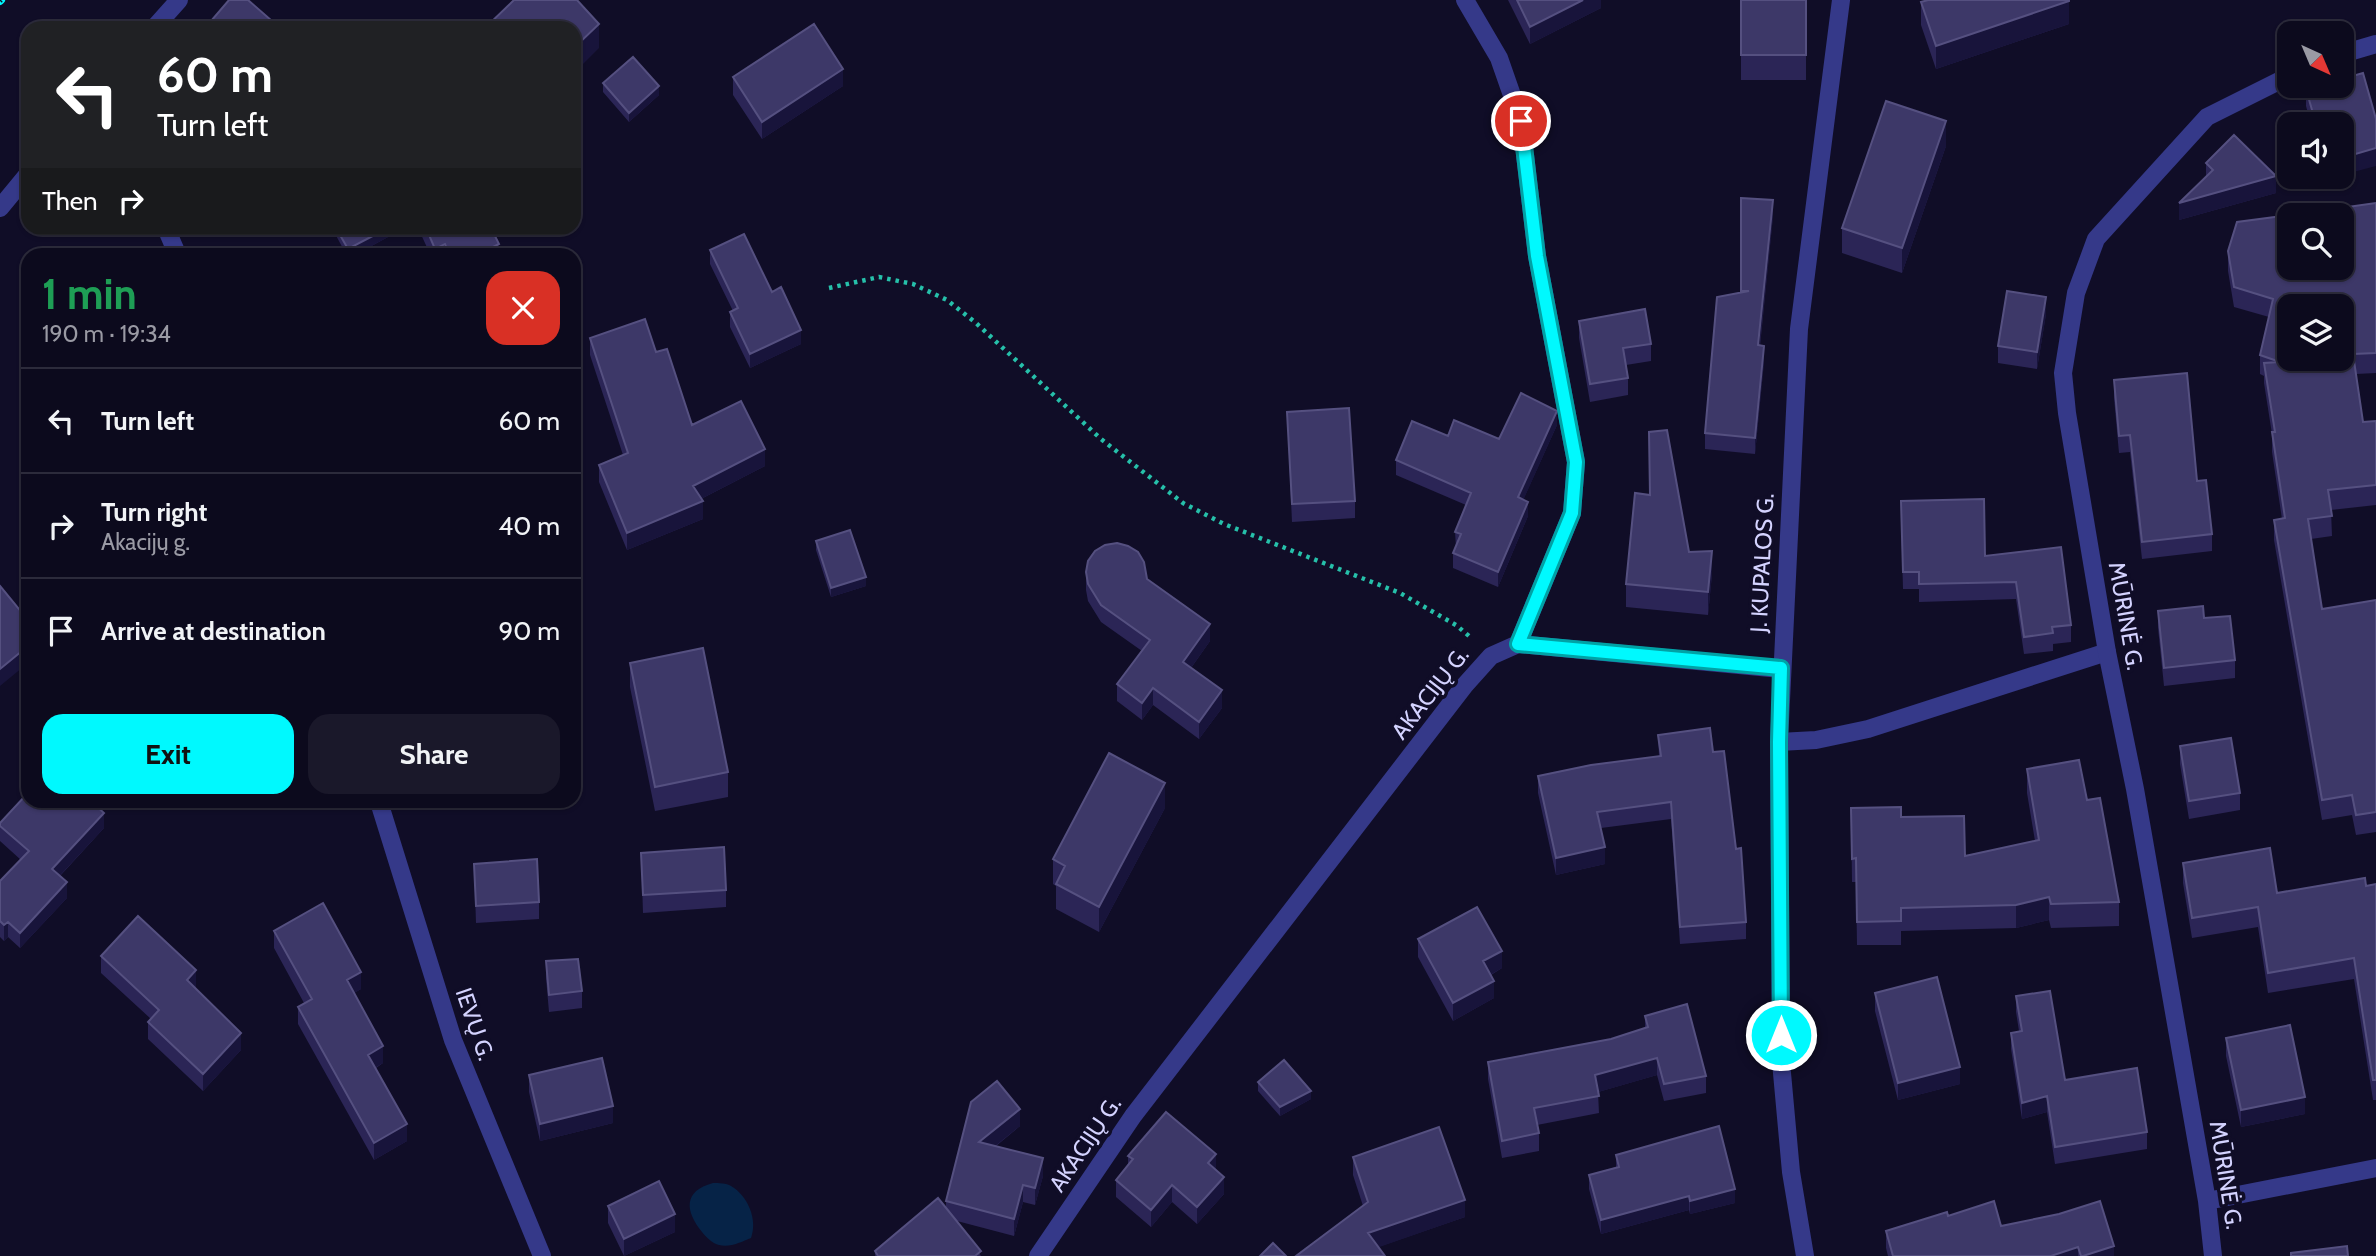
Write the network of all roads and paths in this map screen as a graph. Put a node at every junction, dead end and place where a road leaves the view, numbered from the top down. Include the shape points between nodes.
1 (179, 0) edge
2 (1465, 0) edge
3 (1841, 0) edge
4 (160, 21) edge
5 (2376, 44) edge
6 (2354, 50) edge
7 (2277, 82) edge
8 (21, 182) edge
9 (0, 208) edge
10 (829, 288) dead end
11 (1518, 644) junction
12 (2107, 652) junction
13 (1491, 656) junction
14 (1781, 668) junction
15 (1779, 742) junction
16 (381, 808) edge
17 (2376, 1168) edge
18 (2207, 1201) junction
19 (542, 1256) edge
20 (1038, 1256) edge
21 (1805, 1256) edge
22 (2213, 1256) edge

1 - 4 street
2 - 11 street via 1499,58 1521,121 1537,256 1576,462 1572,513
3 - 14 street, J. KUPALOS G. via 1799,329
5 - 6 street
7 - 12 street, MŪRINĖ G. via 2207,117 2096,239 2076,293 2063,373
8 - 9 street
10 - 13 path via 878,277 913,284 947,300 1101,439 1183,503 1224,524 1400,593 1456,625
11 - 13 street, AKACIJŲ G.
11 - 14 street
12 - 15 street via 1868,729
12 - 18 street, MŪRINĖ G.
13 - 20 street, AKACIJŲ G. via 1133,1116
14 - 15 street, J. KUPALOS G.
15 - 21 street, J. KUPALOS G. via 1781,1062 1791,1172
16 - 19 street, IEVŲ G. via 453,1040
17 - 18 street
18 - 22 street, MŪRINĖ G.

